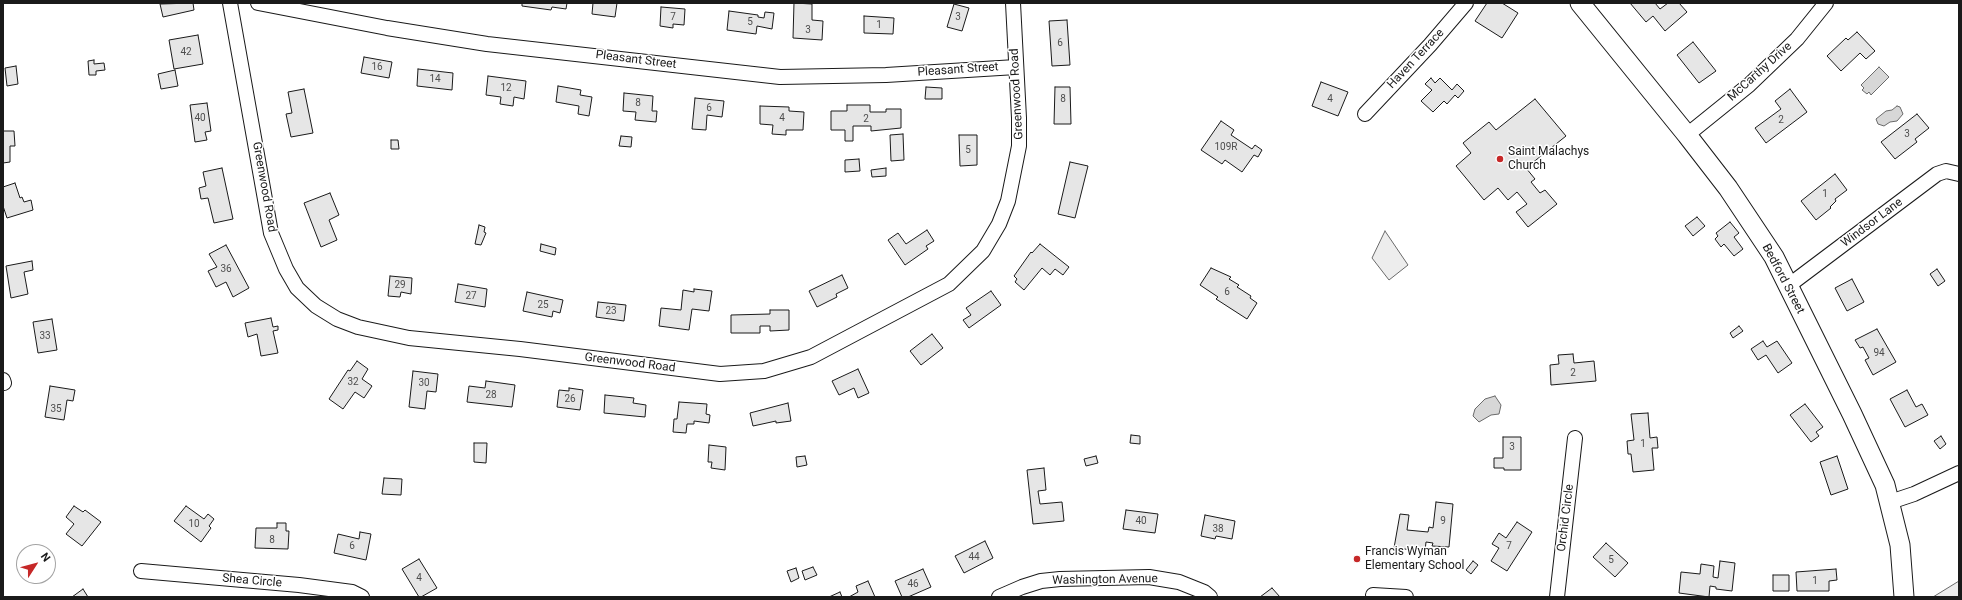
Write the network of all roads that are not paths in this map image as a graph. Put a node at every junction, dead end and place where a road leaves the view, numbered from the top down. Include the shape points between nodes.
1 (230, 3) edge
2 (258, 3) edge
3 (1013, 3) edge
4 (1466, 3) edge
5 (1580, 3) edge
6 (1826, 3) edge
7 (1016, 67) junction
8 (1365, 114) dead end
9 (1688, 135) junction
10 (1959, 174) edge
11 (1788, 286) junction
12 (1575, 438) dead end
13 (1959, 473) edge
14 (1890, 502) junction
15 (141, 571) dead end
16 (1373, 595) dead end
17 (362, 597) edge
18 (999, 597) edge
19 (1210, 597) edge
20 (1406, 597) edge
21 (1557, 597) edge
22 (1904, 597) edge

1 - 7 street, Greenwood Road via 271,233 297,288 316,306 337,319 358,327 409,338 720,374 764,371 811,357 949,284 983,251 999,224 1016,169 1019,146
2 - 7 street, Pleasant Street via 488,44 780,77 886,75
3 - 7 street, Greenwood Road
4 - 8 street, Haven Terrace
5 - 9 main road, Bedford Street
6 - 9 street, McCarthy Drive via 1797,39 1749,85
9 - 11 main road, Bedford Street via 1774,257
10 - 11 street, Windsor Lane via 1946,171 1937,174
11 - 14 main road, Bedford Street via 1852,414 1885,485
12 - 21 street, Orchid Circle
13 - 14 street
14 - 22 main road, Bedford Street via 1902,558
15 - 17 street, Shea Circle via 299,585 352,592
16 - 20 street
18 - 19 street, Washington Avenue via 1041,581 1149,577 1179,582

